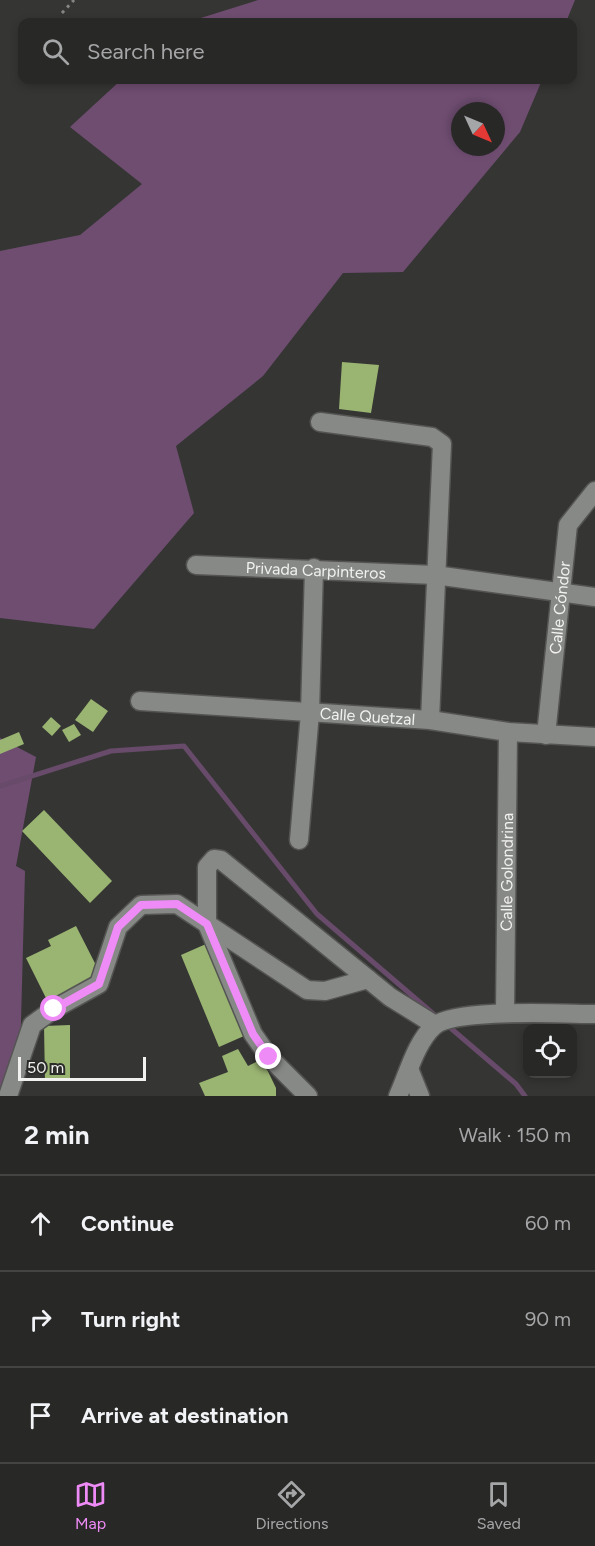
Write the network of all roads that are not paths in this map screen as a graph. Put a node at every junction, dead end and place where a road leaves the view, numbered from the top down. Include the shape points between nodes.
1 (320, 422) dead end
2 (595, 491) edge
3 (196, 565) dead end
4 (315, 568) junction
5 (435, 575) junction
6 (561, 593) junction
7 (595, 597) edge
8 (140, 701) dead end
9 (310, 713) junction
10 (430, 720) junction
11 (508, 732) junction
12 (546, 735) junction
13 (595, 737) edge
14 (299, 840) dead end
15 (207, 924) junction
16 (368, 980) junction
17 (505, 1013) junction
18 (595, 1014) edge
19 (443, 1022) junction
20 (410, 1071) junction
21 (8, 1096) edge
22 (308, 1096) edge
23 (398, 1096) edge
24 (420, 1096) edge

1 - 5 street via 432,437 442,444
2 - 6 street, Calle Cóndor via 568,525
3 - 4 street, Privada Carpinteros
4 - 5 street, Privada Carpinteros
4 - 9 street
5 - 6 street, Privada Carpinteros
5 - 10 street
6 - 7 street, Privada Carpinteros
6 - 12 street, Calle Cóndor
8 - 9 street, Calle Quetzal
9 - 10 street, Calle Quetzal
9 - 14 street
10 - 11 street, Calle Quetzal
11 - 12 street, Calle Quetzal
11 - 17 street, Calle Golondrina
12 - 13 street, Calle Quetzal
15 - 16 street via 307,990 325,991
15 - 16 street via 207,867 214,859 221,860
15 - 21 street via 177,904 141,905 118,927 99,984 32,1025
15 - 22 street via 253,1034 269,1057
16 - 19 street via 390,997
17 - 18 street
17 - 19 street
19 - 20 street via 423,1040
20 - 23 street
20 - 24 street

